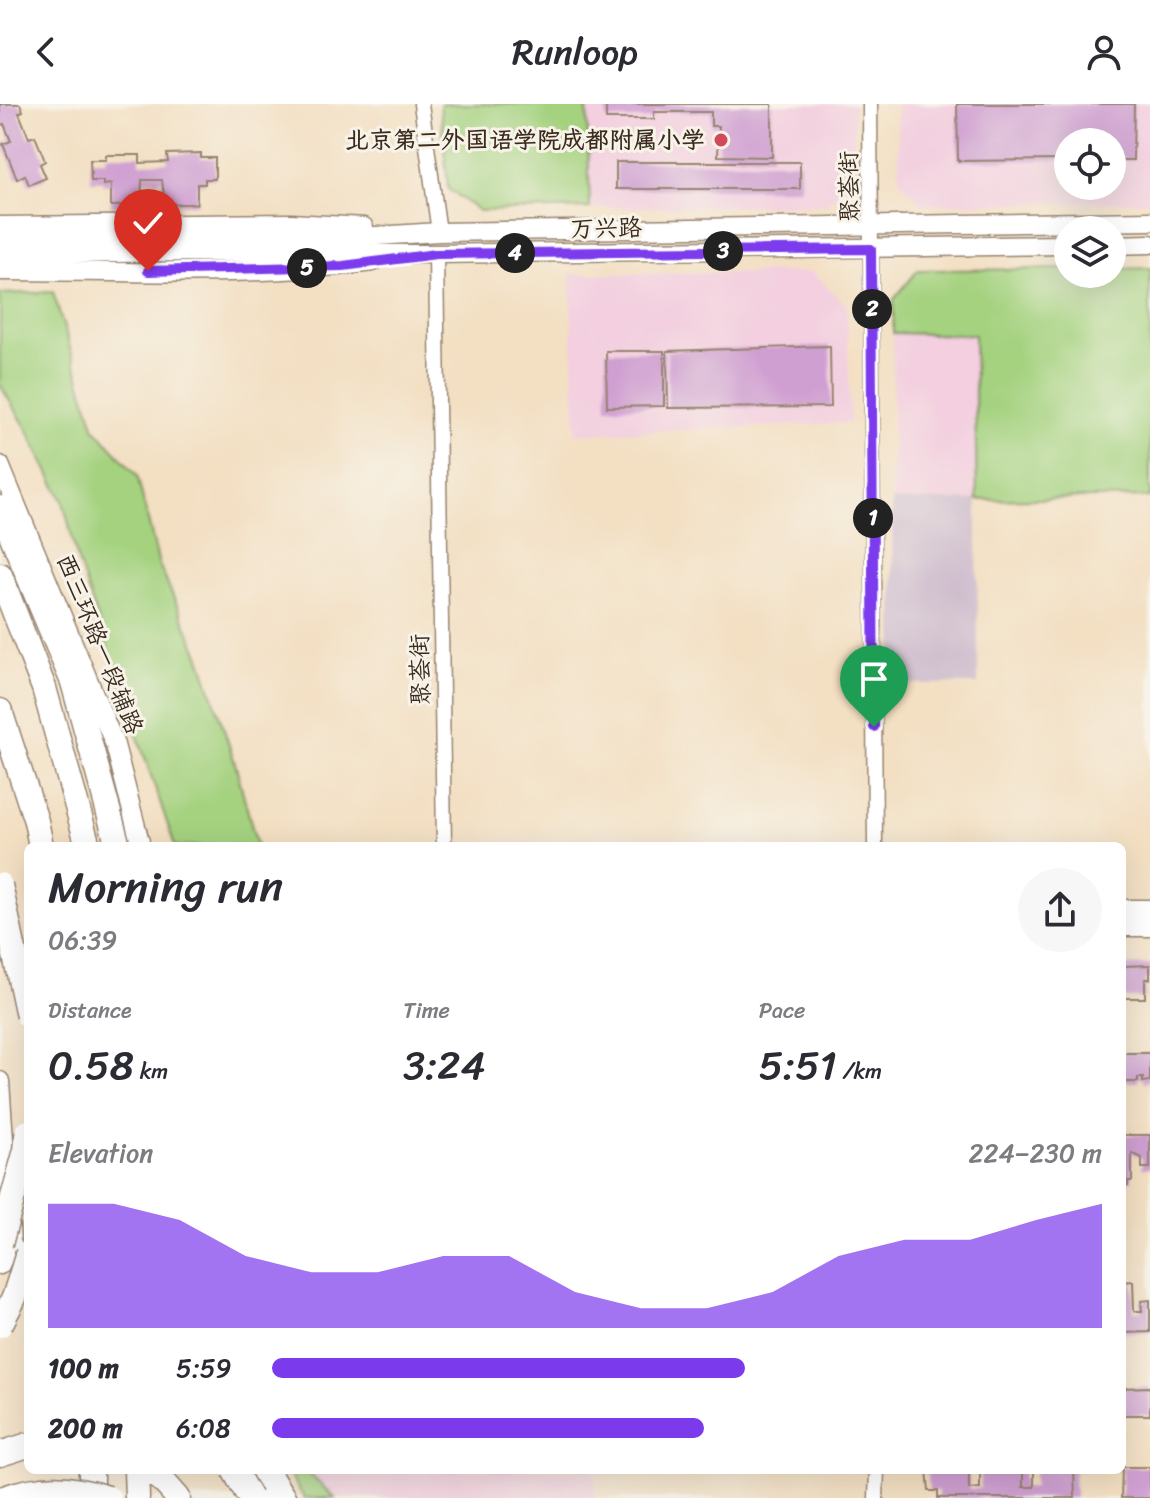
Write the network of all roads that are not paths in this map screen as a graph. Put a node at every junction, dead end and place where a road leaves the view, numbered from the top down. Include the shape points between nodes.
1 (421, 104) edge
2 (870, 104) edge
3 (1150, 221) edge
4 (871, 225) junction
5 (0, 226) edge
6 (439, 232) junction
7 (0, 242) edge
8 (1150, 244) edge
9 (1054, 245) edge
10 (1126, 245) edge
11 (173, 246) junction
12 (871, 249) junction
13 (436, 254) junction
14 (0, 255) edge
15 (0, 271) edge
16 (0, 465) edge
17 (0, 508) edge
18 (0, 575) edge
19 (0, 711) edge
20 (40, 842) edge
21 (87, 842) edge
22 (117, 842) edge
23 (140, 842) edge
24 (444, 842) edge
25 (875, 842) edge
26 (0, 885) edge
27 (1126, 909) edge
28 (1150, 909) edge
29 (1126, 927) edge
30 (1150, 927) edge
31 (24, 997) edge
32 (0, 1081) edge
33 (24, 1165) edge
34 (13, 1247) edge
35 (0, 1265) edge
36 (24, 1272) edge
37 (0, 1325) edge
38 (24, 1446) edge
39 (0, 1454) edge
40 (49, 1474) edge
41 (91, 1474) edge
42 (136, 1474) edge
43 (152, 1474) edge
44 (236, 1474) edge
45 (240, 1474) edge
46 (256, 1474) edge
47 (272, 1474) edge
48 (877, 1474) edge
49 (4, 1498) edge
50 (50, 1498) edge
51 (91, 1498) edge
52 (108, 1498) edge
53 (137, 1498) edge
54 (178, 1498) edge
55 (236, 1498) edge
56 (250, 1498) edge
57 (274, 1498) edge
58 (287, 1498) edge
59 (876, 1498) edge

1 - 6 street
2 - 4 street, 聚荟街
3 - 4 main road
4 - 6 main road
4 - 12 street, 聚荟街
5 - 6 main road via 291,223
6 - 11 main road
7 - 11 main road
8 - 10 main road
9 - 12 main road, 万兴路
11 - 13 main road, 万兴路
11 - 14 main road, 万兴路
12 - 13 main road, 万兴路
12 - 25 street, 聚荟街
13 - 15 main road via 239,271
13 - 24 street, 聚荟街
16 - 23 main road, 西三环路一段辅路 via 115,745
17 - 22 highway via 73,682
18 - 21 highway via 44,688
19 - 20 highway
26 - 31 highway, bridge
27 - 28 main road
29 - 30 main road
32 - 34 main road
33 - 34 highway, bridge
34 - 35 main road
34 - 36 main road
34 - 37 highway, bridge via 14,1298
38 - 39 highway
40 - 50 main road
41 - 51 highway
42 - 53 highway
43 - 54 highway
44 - 56 highway, bridge
45 - 55 main road
46 - 57 highway
47 - 58 main road
48 - 59 street
49 - 52 highway, bridge via 53,1486

